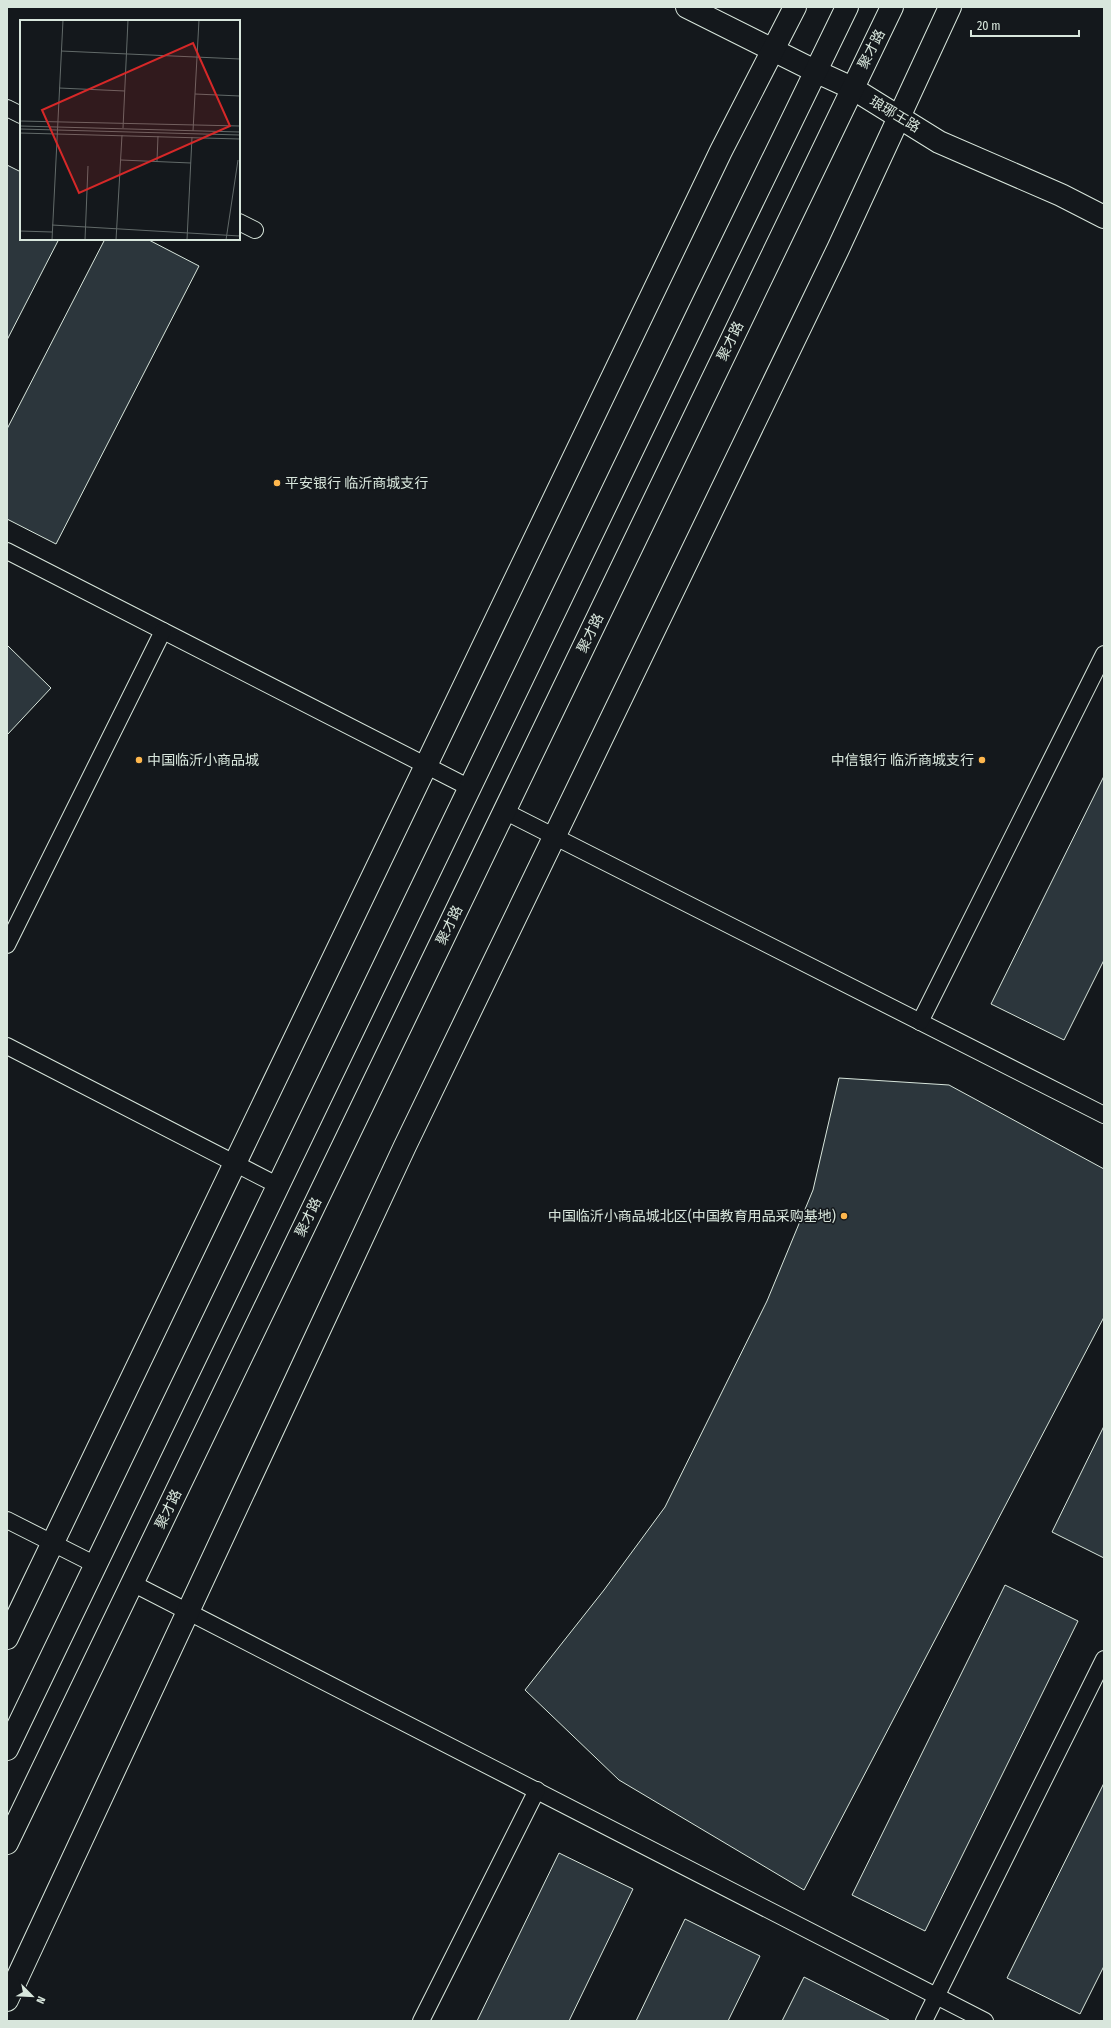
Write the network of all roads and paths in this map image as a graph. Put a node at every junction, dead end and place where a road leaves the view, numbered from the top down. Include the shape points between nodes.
1 (687, 7) edge
2 (795, 7) edge
3 (847, 7) edge
4 (892, 7) edge
5 (950, 7) edge
6 (774, 51) junction
7 (815, 71) junction
8 (852, 88) junction
9 (7, 108) edge
10 (20, 114) edge
11 (898, 116) junction
12 (1104, 216) edge
13 (240, 222) edge
14 (255, 230) dead end
15 (7, 551) edge
16 (163, 631) junction
17 (1104, 654) edge
18 (425, 766) junction
19 (470, 788) junction
20 (504, 811) junction
21 (556, 836) junction
22 (7, 944) edge
23 (920, 1022) junction
24 (7, 1046) edge
25 (1104, 1115) edge
26 (236, 1163) junction
27 (279, 1186) junction
28 (7, 1520) edge
29 (54, 1544) junction
30 (96, 1565) junction
31 (132, 1583) junction
32 (186, 1612) junction
33 (7, 1638) edge
34 (1104, 1659) edge
35 (7, 1750) edge
36 (536, 1790) junction
37 (7, 1844) edge
38 (936, 1996) junction
39 (7, 2000) edge
40 (421, 2021) edge
41 (924, 2021) edge
42 (985, 2021) edge

1 - 6 main road, 琅琊王路
2 - 6 main road
3 - 7 main road
4 - 8 main road, 聚才路
5 - 11 main road
6 - 7 main road, 琅琊王路
6 - 18 main road via 721,151
7 - 8 main road, 琅琊王路
7 - 19 main road
8 - 11 main road, 琅琊王路
8 - 20 main road, 聚才路
9 - 10 lane
11 - 12 main road, 琅琊王路 via 939,142
11 - 21 main road via 838,249
13 - 14 lane
15 - 16 lane
16 - 18 lane
16 - 22 lane
17 - 23 lane
18 - 19 lane
18 - 26 main road
19 - 27 main road
20 - 21 lane
20 - 31 main road, 聚才路
21 - 23 lane
21 - 32 main road via 405,1146
23 - 25 lane
24 - 26 lane
26 - 27 lane
26 - 29 main road
27 - 30 main road
28 - 29 lane
29 - 30 lane
29 - 33 main road
30 - 35 main road
31 - 32 lane
31 - 37 main road, 聚才路
32 - 36 lane
32 - 39 main road
34 - 38 lane
36 - 38 lane
36 - 40 lane
38 - 41 lane
38 - 42 lane

